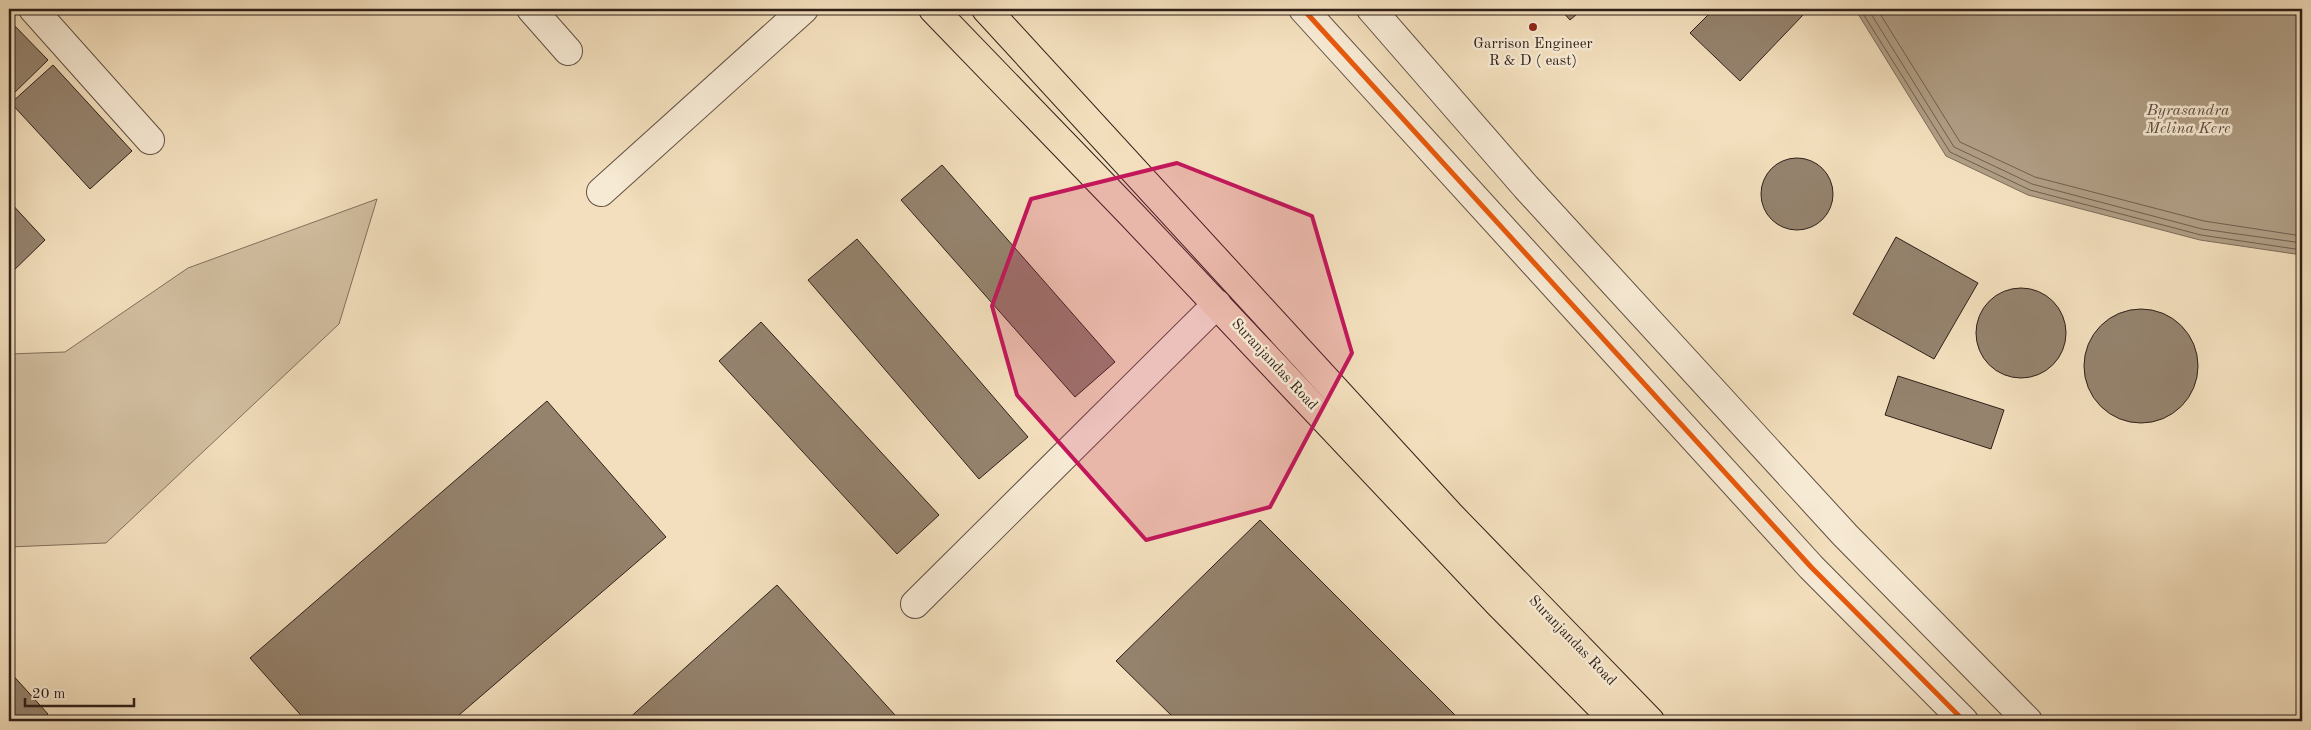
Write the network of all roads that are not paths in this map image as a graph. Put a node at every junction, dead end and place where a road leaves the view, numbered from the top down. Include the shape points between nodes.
1 (33, 9) edge
2 (532, 9) edge
3 (804, 9) edge
4 (933, 9) edge
5 (986, 9) edge
6 (1304, 9) edge
7 (1371, 9) edge
8 (568, 51) dead end
9 (150, 140) dead end
10 (601, 192) dead end
11 (1218, 304) junction
12 (915, 604) dead end
13 (1614, 721) edge
14 (1650, 721) edge
15 (1964, 721) edge
16 (2028, 721) edge

1 - 9 street
2 - 8 street
3 - 10 street
4 - 11 main road, Suranjandas Road
5 - 14 main road, Suranjandas Road via 1450,515
6 - 15 street via 1811,567
7 - 16 street via 1526,186 1845,535
11 - 12 street
11 - 13 main road, Suranjandas Road via 1499,604

